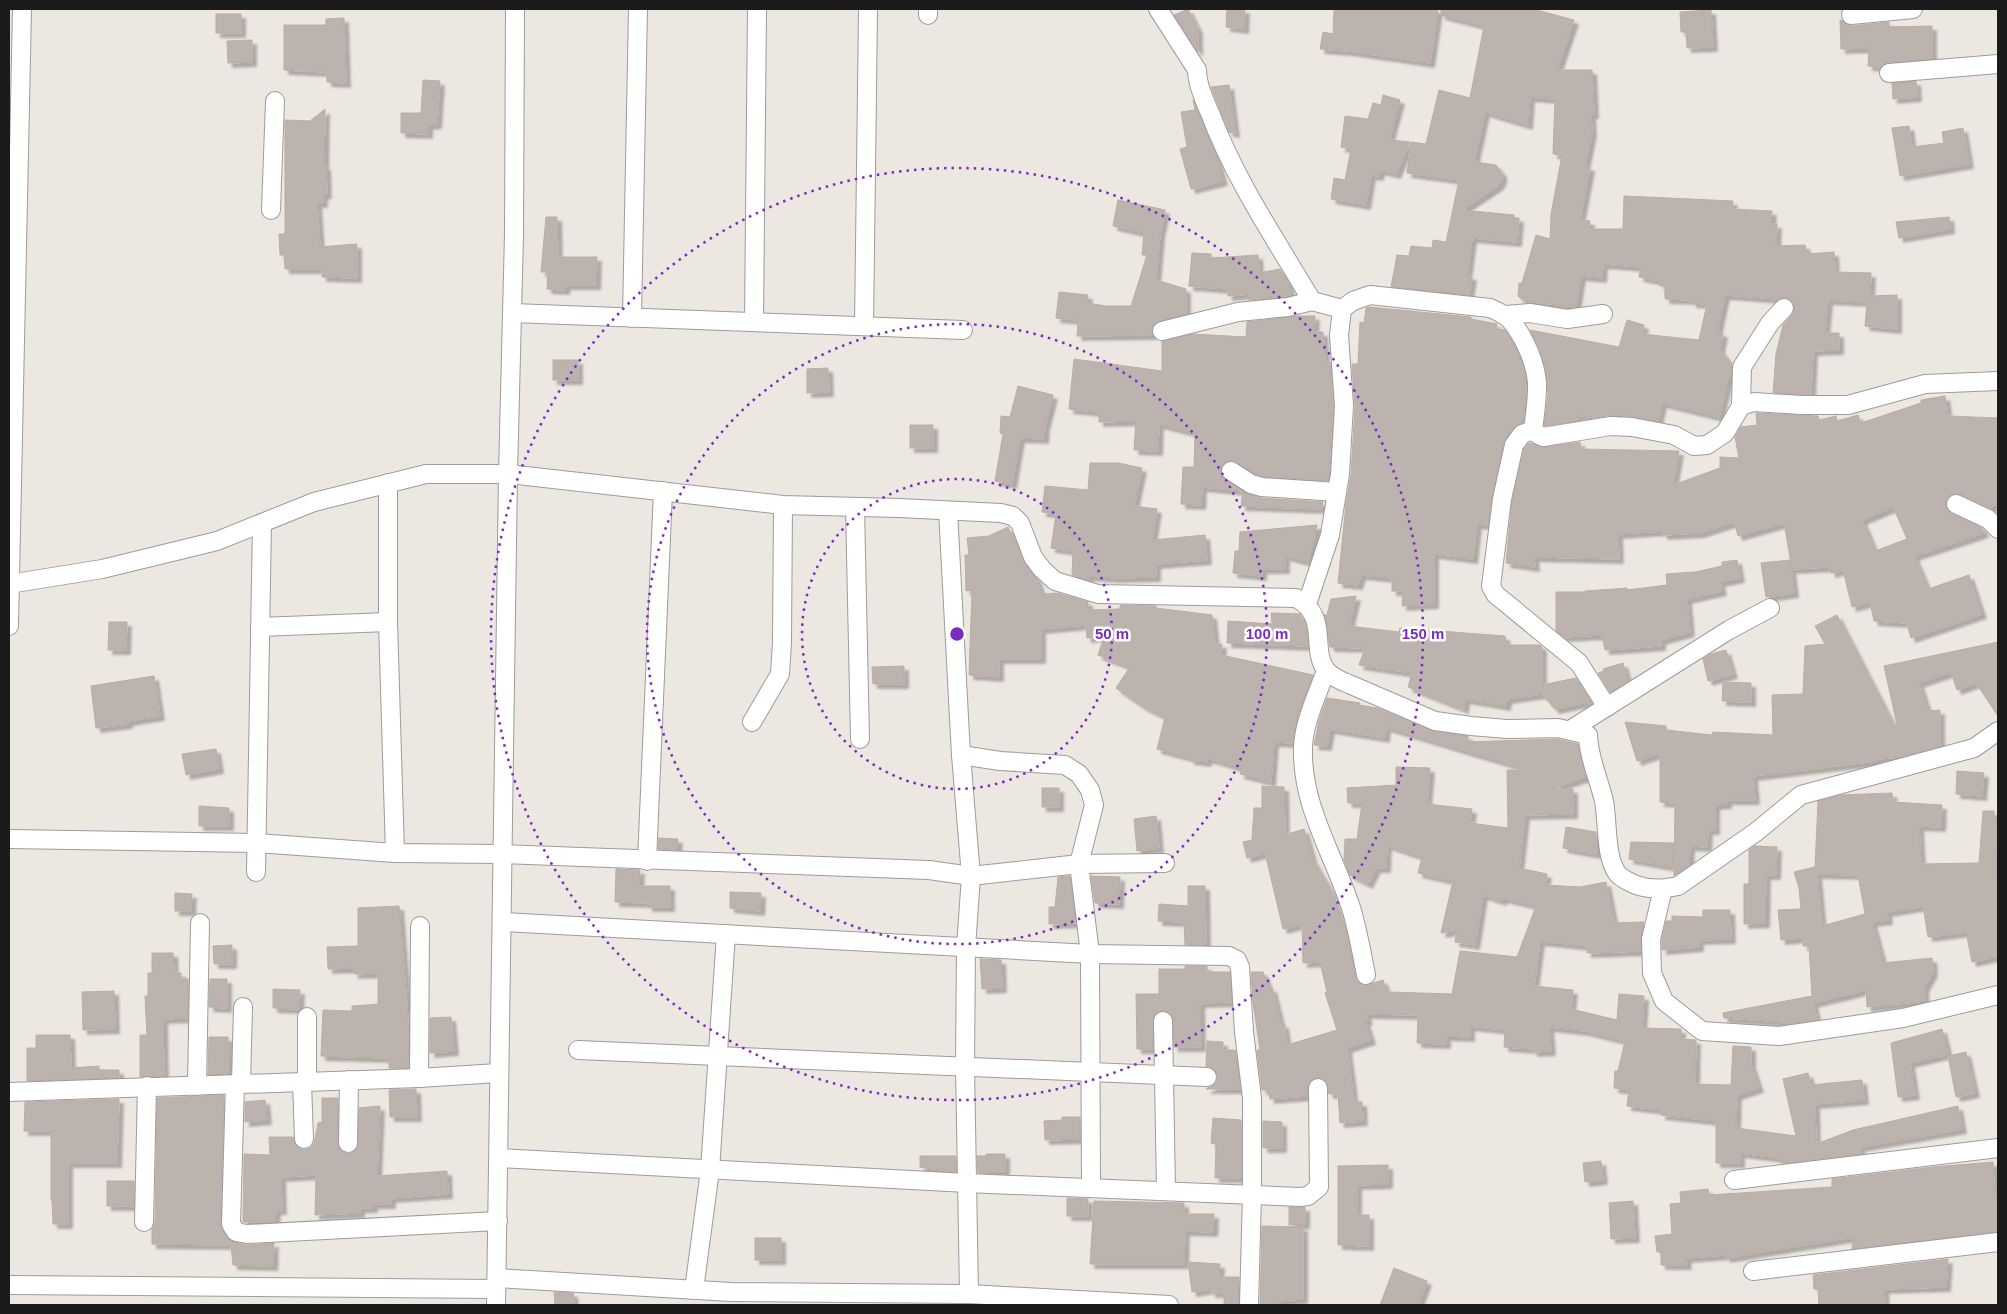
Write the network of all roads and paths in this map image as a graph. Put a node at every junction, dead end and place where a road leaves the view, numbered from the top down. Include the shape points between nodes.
1 (22, 9) edge
2 (515, 9) edge
3 (638, 9) edge
4 (757, 9) edge
5 (1158, 9) edge
6 (1913, 9) edge
7 (868, 10) dead end
8 (1851, 15) dead end
9 (1998, 64) edge
10 (1889, 73) dead end
11 (275, 101) dead end
12 (271, 210) dead end
13 (12, 291) edge
14 (1312, 301) junction
15 (1784, 308) dead end
16 (1342, 309) junction
17 (512, 314) junction
18 (1603, 314) dead end
19 (1506, 315) junction
20 (632, 318) junction
21 (754, 322) junction
22 (864, 326) junction
23 (963, 330) dead end
24 (1162, 331) dead end
25 (1998, 382) edge
26 (1741, 406) junction
27 (1533, 430) junction
28 (11, 462) edge
29 (1231, 471) dead end
30 (508, 474) junction
31 (388, 483) junction
32 (663, 491) junction
33 (1337, 492) junction
34 (1956, 504) dead end
35 (783, 505) junction
36 (855, 507) junction
37 (948, 511) junction
38 (262, 523) junction
39 (1998, 529) edge
40 (9, 584) edge
41 (1307, 604) junction
42 (1770, 608) dead end
43 (388, 622) junction
44 (9, 626) edge
45 (260, 627) junction
46 (1326, 670) junction
47 (1607, 707) junction
48 (752, 722) dead end
49 (1570, 730) junction
50 (1998, 731) edge
51 (860, 739) dead end
52 (961, 754) junction
53 (9, 839) edge
54 (257, 843) junction
55 (395, 852) junction
56 (501, 854) junction
57 (647, 861) junction
58 (1165, 863) dead end
59 (1079, 864) junction
60 (256, 872) dead end
61 (971, 876) junction
62 (1663, 889) junction
63 (502, 922) junction
64 (200, 923) dead end
65 (420, 926) dead end
66 (726, 934) junction
67 (966, 947) junction
68 (1090, 954) junction
69 (1366, 975) dead end
70 (1998, 994) edge
71 (243, 1007) dead end
72 (307, 1017) dead end
73 (1163, 1021) dead end
74 (578, 1050) dead end
75 (718, 1057) junction
76 (965, 1066) junction
77 (1090, 1072) junction
78 (498, 1073) junction
79 (1165, 1075) junction
80 (1207, 1077) dead end
81 (419, 1078) junction
82 (349, 1080) junction
83 (305, 1082) junction
84 (238, 1084) junction
85 (146, 1086) junction
86 (197, 1086) junction
87 (1318, 1088) dead end
88 (9, 1092) edge
89 (304, 1139) dead end
90 (348, 1143) dead end
91 (1998, 1148) edge
92 (498, 1158) junction
93 (710, 1170) junction
94 (1734, 1180) dead end
95 (967, 1183) junction
96 (1091, 1188) junction
97 (1166, 1191) junction
98 (1252, 1195) junction
99 (144, 1222) dead end
100 (498, 1222) junction
101 (1998, 1242) edge
102 (1753, 1271) dead end
103 (9, 1285) edge
104 (694, 1290) junction
105 (496, 1291) edge
106 (969, 1294) junction
107 (1168, 1305) edge
108 (1249, 1305) edge

1 - 13 street
2 - 17 street
3 - 20 street
4 - 21 street
5 - 14 street via 1197,70 1223,147
6 - 8 street
7 - 22 street
9 - 10 street
11 - 12 street
13 - 28 street
14 - 16 street
14 - 24 street via 1238,312
15 - 26 street via 1770,323 1742,367
16 - 19 street via 1370,295 1490,308
16 - 33 street via 1340,336 1344,406
17 - 20 street
17 - 30 street
18 - 19 street via 1567,319 1530,314
19 - 27 street via 1514,323 1536,369 1538,386
20 - 21 street
21 - 22 street
22 - 23 street
25 - 26 street via 1925,384 1848,404 1754,402
26 - 27 street via 1724,433 1707,445 1694,446 1674,435 1632,426 1611,426 1543,437
27 - 47 street via 1522,434 1514,445 1502,499 1491,586 1495,594 1579,663
28 - 40 street
29 - 33 street via 1262,487
30 - 31 street via 426,474
30 - 32 street
30 - 56 street
31 - 38 street via 314,502
31 - 43 street
32 - 35 street
32 - 57 street
33 - 41 street via 1330,535
34 - 39 street via 1988,519
35 - 36 street
35 - 48 street via 780,674
36 - 37 street
36 - 51 street
37 - 41 street via 1013,516 1020,523 1033,556 1055,581 1098,594 1281,597 1296,598
37 - 52 street
38 - 40 street via 230,537 102,569
38 - 45 street
40 - 44 street
41 - 46 street via 1318,628 1321,660
42 - 47 street
43 - 45 street
43 - 55 street
45 - 54 street
46 - 49 street via 1335,678 1435,721 1480,727
46 - 69 street via 1307,726 1303,746 1304,776 1312,812 1352,911
47 - 49 street
49 - 62 street via 1588,735 1588,748 1605,807 1613,865 1618,874 1644,887
50 - 62 street via 1974,748 1801,795 1756,832 1678,886
52 - 59 street via 1000,761 1066,765 1079,774 1090,790 1094,805
52 - 61 street
53 - 54 street
54 - 55 street
54 - 60 street
55 - 56 street
56 - 57 street
56 - 63 street
57 - 61 street via 930,870
58 - 59 street
59 - 61 street
59 - 68 street
61 - 67 street
62 - 70 street via 1651,939 1652,973 1664,1001 1702,1031 1779,1036 1903,1018
63 - 66 street
63 - 78 street
64 - 86 street
65 - 81 street
66 - 67 street
66 - 75 street
67 - 68 street
67 - 76 street
68 - 77 street
68 - 98 street via 1230,956 1237,960 1252,1098
71 - 84 street
72 - 83 street
73 - 79 street
74 - 75 street
75 - 76 street
75 - 93 street
76 - 77 street
76 - 95 street
77 - 79 street
77 - 96 street
78 - 81 street
78 - 92 street
79 - 80 street
79 - 97 street
81 - 82 street
82 - 83 street
82 - 90 street
83 - 84 street
83 - 89 street
84 - 86 street
84 - 100 street via 231,1224 236,1232
85 - 86 street
85 - 88 street
85 - 99 street
87 - 98 street via 1319,1187 1308,1196 1300,1197
91 - 94 street
92 - 93 street
92 - 100 street
93 - 95 street
93 - 104 street
95 - 96 street
95 - 106 street
96 - 97 street
97 - 98 street
98 - 108 street
100 - 105 street
101 - 102 street
103 - 105 street
104 - 105 street
104 - 106 street
106 - 107 street

